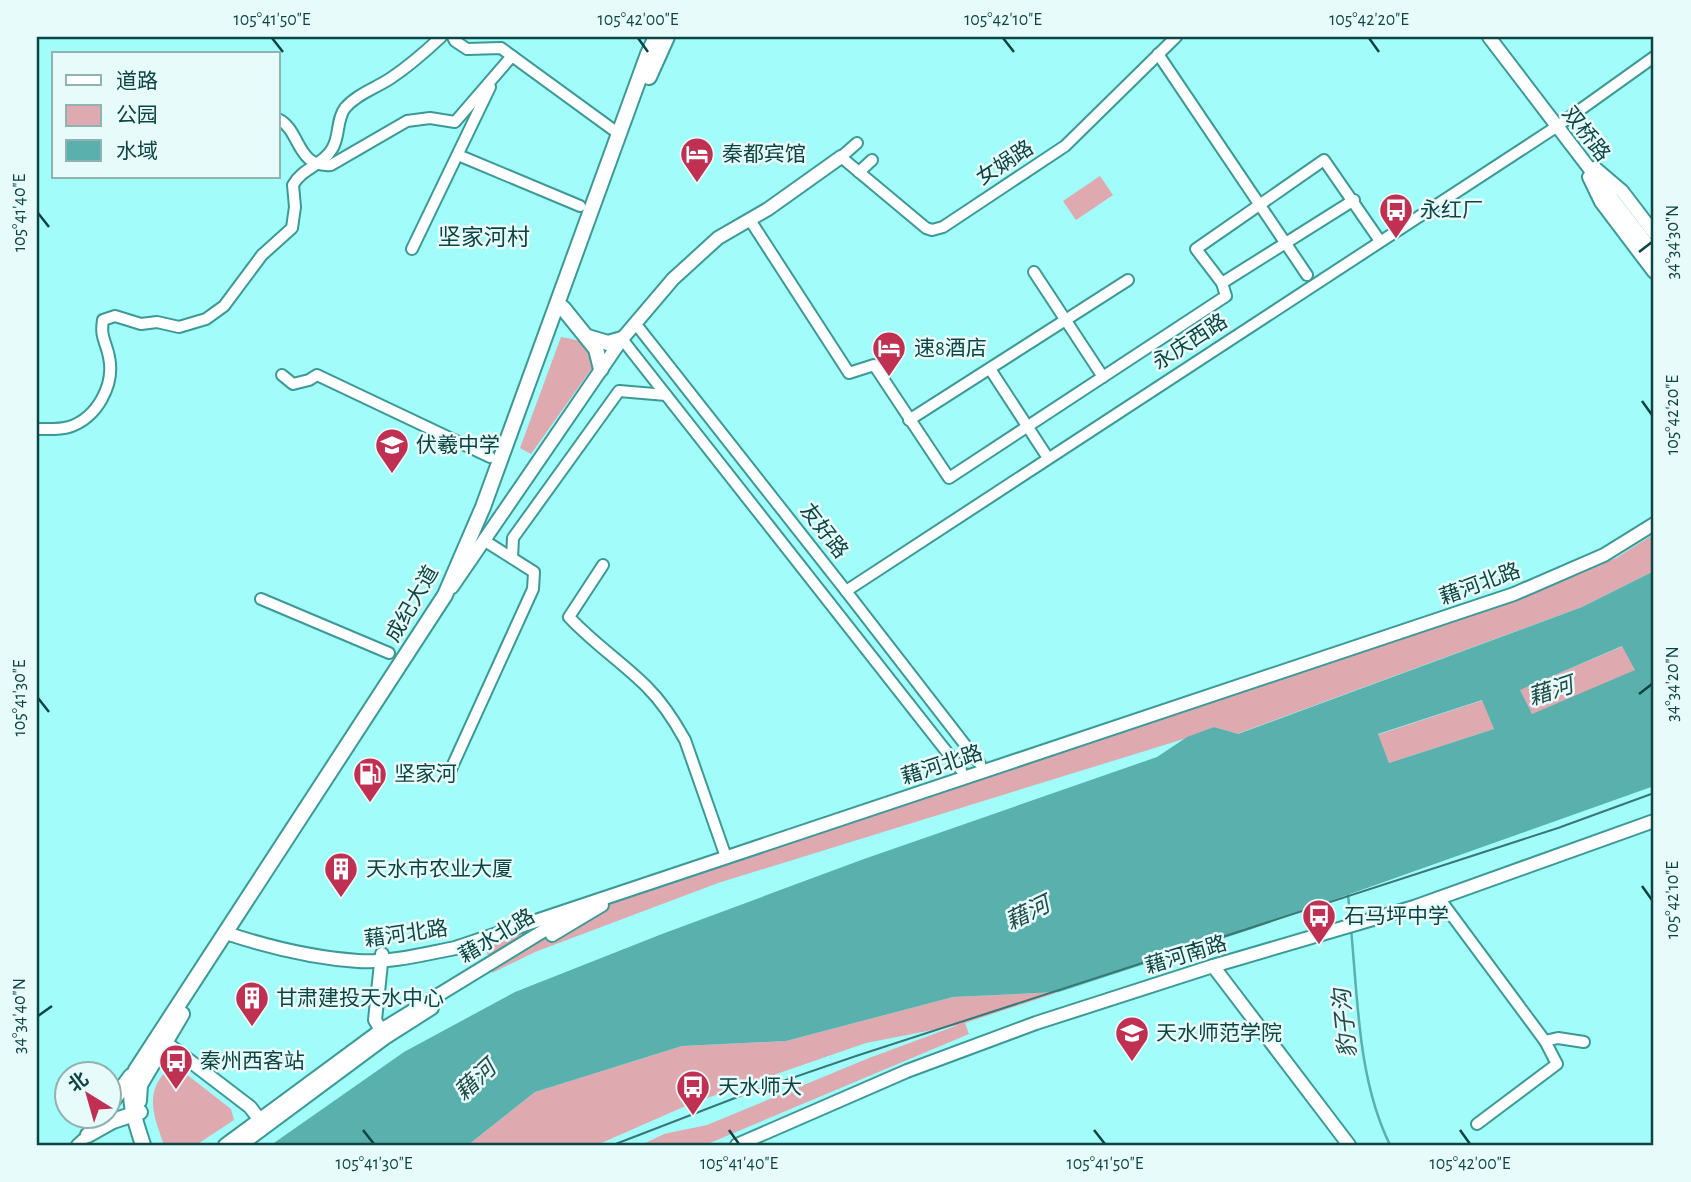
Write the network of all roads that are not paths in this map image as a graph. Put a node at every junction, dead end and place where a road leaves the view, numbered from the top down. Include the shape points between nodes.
1 (441, 37) edge
2 (453, 37) edge
3 (656, 37) edge
4 (667, 37) edge
5 (1175, 37) edge
6 (1489, 37) edge
7 (1158, 54) junction
8 (512, 57) junction
9 (1654, 57) edge
10 (496, 75) junction
11 (280, 120) edge
12 (1556, 127) junction
13 (619, 134) junction
14 (857, 143) dead end
15 (1576, 152) junction
16 (458, 155) junction
17 (841, 157) junction
18 (872, 160) dead end
19 (317, 165) junction
20 (859, 172) junction
21 (1353, 200) junction
22 (1260, 204) junction
23 (580, 206) dead end
24 (750, 220) junction
25 (1654, 233) edge
26 (1380, 241) junction
27 (1285, 243) junction
28 (412, 249) dead end
29 (1654, 253) edge
30 (1034, 272) dead end
31 (1654, 272) edge
32 (1307, 275) dead end
33 (1128, 280) dead end
34 (1222, 283) junction
35 (563, 308) junction
36 (1066, 320) junction
37 (635, 323) junction
38 (588, 337) junction
39 (622, 339) junction
40 (601, 369) junction
41 (990, 369) junction
42 (282, 374) dead end
43 (1103, 377) junction
44 (666, 395) junction
45 (909, 420) junction
46 (1028, 426) junction
47 (37, 429) edge
48 (490, 457) dead end
49 (1048, 458) junction
50 (1654, 515) edge
51 (1654, 524) edge
52 (485, 541) junction
53 (512, 558) junction
54 (603, 565) dead end
55 (461, 575) junction
56 (846, 590) junction
57 (445, 595) junction
58 (261, 599) dead end
59 (389, 653) dead end
60 (980, 764) junction
61 (451, 769) dead end
62 (961, 770) junction
63 (1654, 821) edge
64 (725, 853) junction
65 (621, 888) junction
66 (1439, 898) junction
67 (586, 905) junction
68 (231, 931) junction
69 (382, 956) junction
70 (1213, 966) junction
71 (383, 1034) junction
72 (1545, 1041) junction
73 (165, 1042) junction
74 (1584, 1042) dead end
75 (136, 1070) junction
76 (122, 1088) edge
77 (137, 1114) junction
78 (263, 1123) junction
79 (1477, 1124) dead end
80 (86, 1142) edge
81 (143, 1145) edge
82 (150, 1145) edge
83 (225, 1145) edge
84 (241, 1145) edge
85 (737, 1145) edge
86 (1349, 1145) edge

1 - 19 street via 412,63 344,109 333,148
2 - 8 street via 467,49 501,48
3 - 13 highway, 成纪大道
4 - 35 highway, 成纪大道
5 - 7 street, 女娲路
6 - 12 main road, 双桥路
7 - 20 street, 女娲路 via 1065,146 943,226 926,228
7 - 22 street
8 - 10 street
8 - 13 street
9 - 12 street, 永庆西路
10 - 16 street
10 - 19 street via 455,122 407,121 331,165
11 - 19 street
12 - 15 main road, 双桥路
12 - 26 street, 永庆西路
13 - 57 highway, 成纪大道 via 483,508
14 - 17 street
15 - 25 main road via 1622,191
15 - 29 main road, 双桥路
15 - 31 main road via 1601,202
16 - 23 street
16 - 28 street
17 - 20 street, 女娲路
17 - 24 main road
18 - 20 street
19 - 47 street via 303,171 293,185 292,229 262,255 224,306 179,327 115,316 103,320 101,334 110,359 108,385 96,408 71,426
21 - 22 street via 1324,160
21 - 26 street
21 - 27 street
22 - 27 street
22 - 34 street via 1196,249
24 - 37 main road via 710,244
24 - 45 street via 849,373 874,365
26 - 49 street, 永庆西路
27 - 32 street
27 - 34 street
30 - 36 street
33 - 36 street
34 - 43 street via 1226,296
35 - 38 highway
35 - 55 highway, 成纪大道 via 493,506
36 - 41 street
36 - 43 street
37 - 39 main road
37 - 56 street, 友好路
38 - 39 highway via 608,343
38 - 40 highway
39 - 40 main road
39 - 44 street, 友好路
40 - 52 main road
41 - 45 street
41 - 46 street
42 - 48 street via 293,384 317,375
43 - 46 street
44 - 53 street via 620,391 513,538
44 - 62 street, 友好路
45 - 46 street via 949,478
46 - 49 street
49 - 56 street, 永庆西路
50 - 60 main road, 藉河北路 via 1601,548 1512,587
51 - 64 main road, 藉河北路 via 1604,555 1514,594
52 - 53 street
52 - 55 main road
53 - 61 street via 534,572 533,589
54 - 64 street via 569,617 648,688 676,723
55 - 57 main road
55 - 68 highway, 成纪大道
56 - 60 street, 友好路
57 - 68 highway, 成纪大道
58 - 59 street
60 - 62 main road, 藉河北路
62 - 64 main road, 藉河北路
63 - 66 main road, 藉河南路
64 - 65 main road, 藉河北路
65 - 67 main road, 藉河北路
65 - 69 main road, 藉河北路 via 453,941
65 - 71 main road, 藉水北路
66 - 70 main road, 藉河南路
66 - 72 street
67 - 69 main road, 藉河北路 via 455,948
67 - 71 main road, 藉水北路
68 - 69 main road, 藉河北路 via 293,951 359,961
68 - 73 highway, 成纪大道
68 - 75 highway, 成纪大道
69 - 71 main road via 375,1020
70 - 85 main road, 藉河南路 via 920,1066
70 - 86 main road
71 - 78 main road, 藉水北路
72 - 74 street
72 - 79 street via 1557,1064
73 - 77 highway, 成纪大道 via 139,1085
73 - 78 main road via 250,1107
75 - 76 highway
75 - 77 highway, 成纪大道 via 130,1100
77 - 80 highway via 113,1121
77 - 81 highway, 成纪大道
77 - 82 highway, 成纪大道
78 - 83 main road, 藉水北路
78 - 84 main road, 藉水北路

